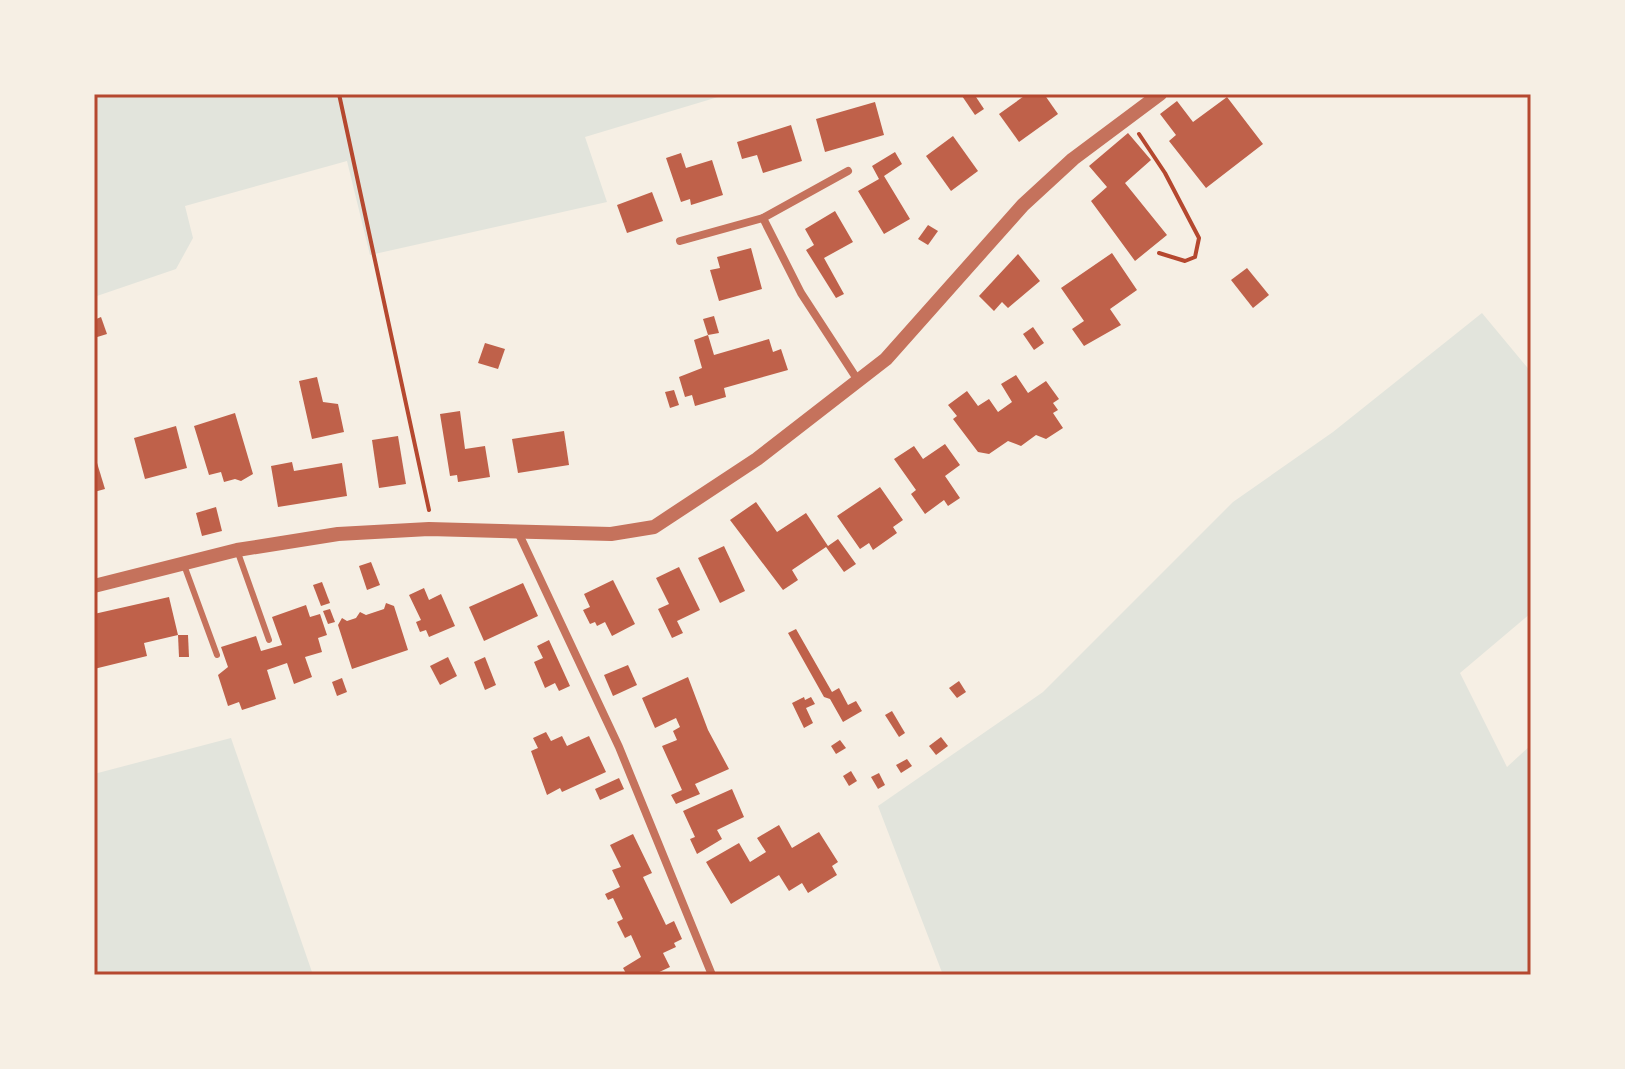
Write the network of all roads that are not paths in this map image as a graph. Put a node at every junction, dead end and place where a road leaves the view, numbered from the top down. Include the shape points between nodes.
1 (1160, 94) edge
2 (848, 171) dead end
3 (763, 218) junction
4 (680, 241) dead end
5 (859, 383) junction
6 (518, 532) junction
7 (237, 550) junction
8 (183, 562) junction
9 (94, 586) edge
10 (269, 640) dead end
11 (217, 655) dead end
12 (712, 975) edge

1 - 5 street via 1073,159 1023,205
2 - 3 street
3 - 4 street
3 - 5 street via 801,293
5 - 6 street via 654,527 611,534
6 - 7 street via 338,534
6 - 12 street via 619,747
7 - 8 street
7 - 10 lane
8 - 9 street
8 - 11 lane

